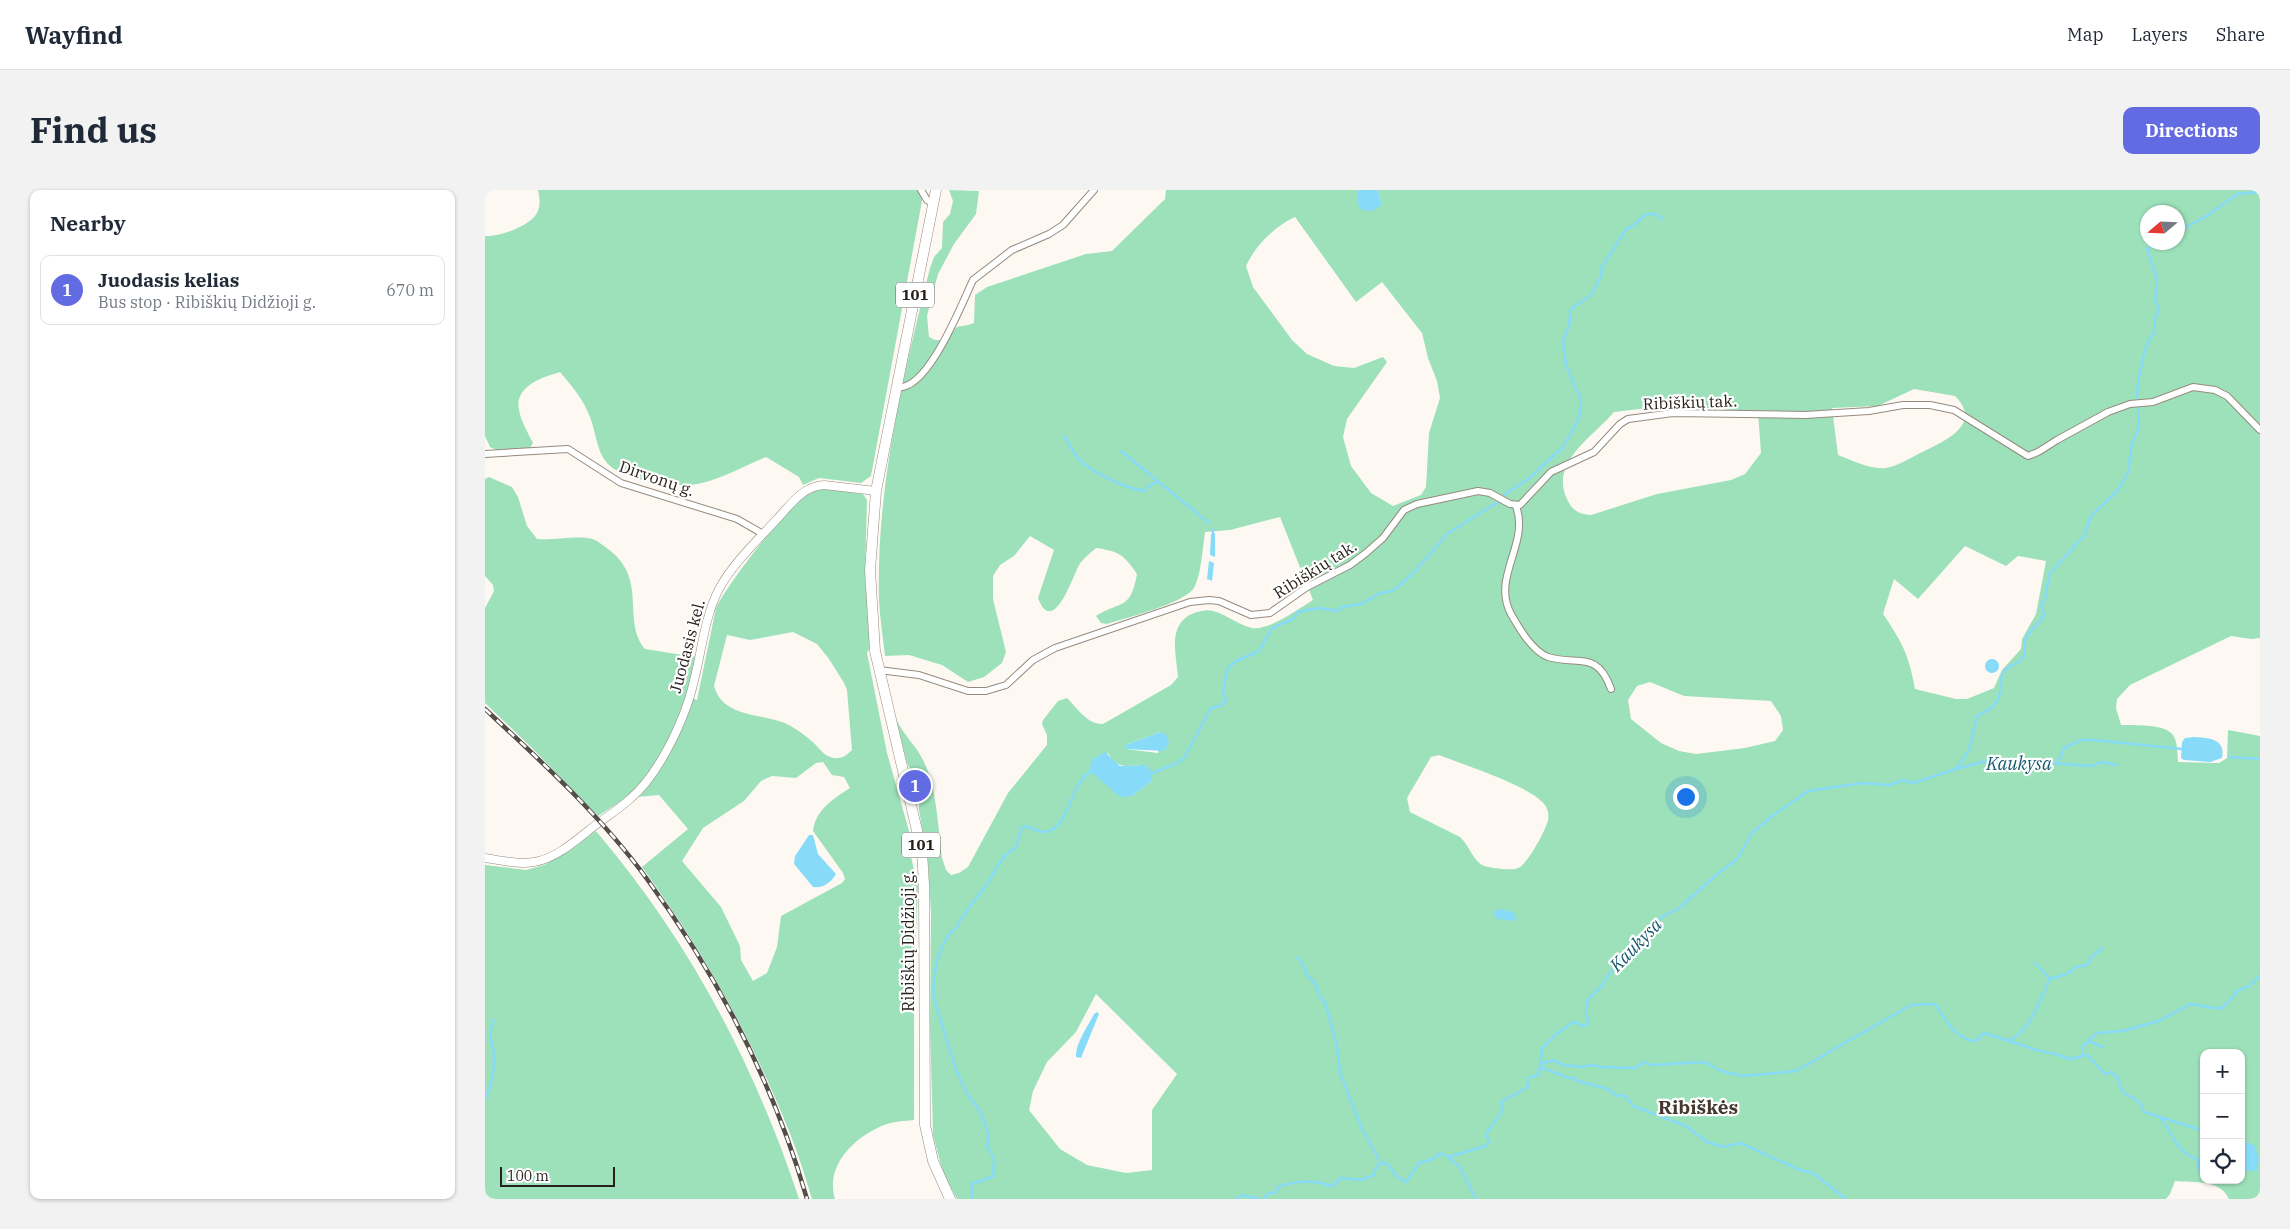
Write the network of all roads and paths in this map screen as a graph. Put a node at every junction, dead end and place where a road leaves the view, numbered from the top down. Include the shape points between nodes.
1 (921, 190) edge
2 (936, 190) edge
3 (1094, 190) edge
4 (933, 203) junction
5 (896, 387) junction
6 (2260, 430) edge
7 (485, 454) edge
8 (876, 491) junction
9 (1516, 506) junction
10 (763, 534) junction
11 (879, 670) junction
12 (1611, 689) dead end
13 (485, 858) edge
14 (950, 1199) edge

1 - 4 street
2 - 4 main road, 101
3 - 5 street via 1063,224 1049,234 1012,250 978,275 933,360 910,385
4 - 5 main road, 101
5 - 8 main road, Ribiškių Didžioji g. / 101
6 - 9 street, Ribiškių tak. via 2227,396 2215,390 2193,387 2153,402 2130,404 2108,412 2028,456 1954,410 1930,405 1805,415 1673,414 1628,419 1594,452 1551,472 1523,503
7 - 10 street, Dirvonų g. via 568,449 621,483 737,519
8 - 10 street, Juodasis kel. via 824,485 811,487 796,498
8 - 11 main road, Ribiškių Didžioji g. / 101 via 870,570
9 - 11 street, Ribiškių tak. via 1490,493 1478,491 1417,504 1404,510 1383,538 1358,559 1307,587 1270,613 1251,615 1219,601 1190,602 1055,648 1033,660 1006,685 986,691 967,691 919,675
9 - 12 street via 1520,529 1505,588 1510,613 1538,650 1547,656 1589,662 1603,672
10 - 13 street, Juodasis kel. via 719,589 687,706 666,750 642,787 564,849 544,859 518,862
11 - 14 main road, Ribiškių Didžioji g. / 101 via 919,835 924,884 925,1125 933,1160

